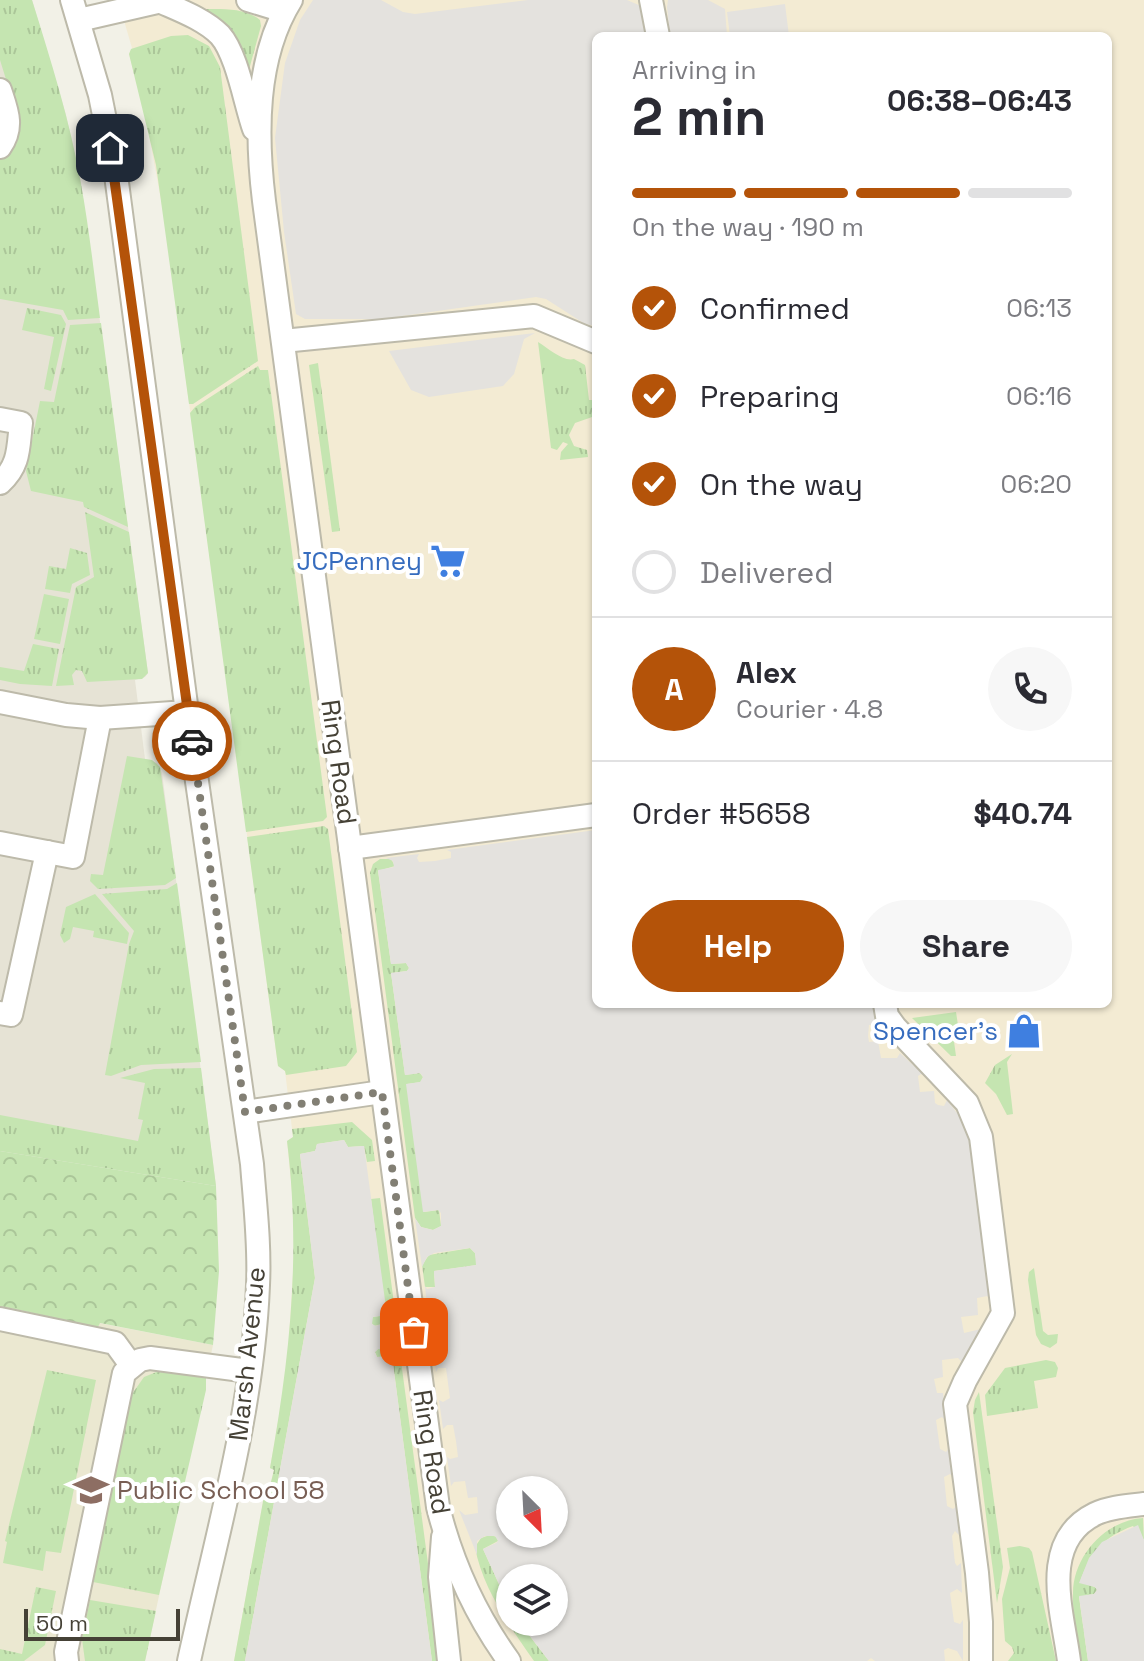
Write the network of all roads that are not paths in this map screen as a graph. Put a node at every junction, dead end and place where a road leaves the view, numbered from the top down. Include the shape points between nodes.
1 (162, 0) edge
2 (248, 0) edge
3 (651, 0) edge
4 (288, 6) edge
5 (76, 10) edge
6 (658, 32) edge
7 (0, 90) edge
8 (258, 139) junction
9 (0, 147) edge
10 (592, 340) edge
11 (283, 341) junction
12 (0, 419) edge
13 (0, 483) edge
14 (0, 702) edge
15 (187, 712) junction
16 (100, 718) junction
17 (592, 816) edge
18 (0, 843) edge
19 (350, 848) junction
20 (47, 852) junction
21 (886, 1008) edge
22 (0, 1013) edge
23 (382, 1092) junction
24 (245, 1112) junction
25 (0, 1319) edge
26 (131, 1365) junction
27 (249, 1371) junction
28 (1144, 1504) edge
29 (443, 1528) junction
30 (67, 1661) edge
31 (189, 1661) edge
32 (449, 1661) edge
33 (509, 1661) edge
34 (981, 1661) edge
35 (1069, 1661) edge

1 - 5 street
1 - 8 street via 224,41
2 - 4 street
3 - 6 street
4 - 8 street, Ring Road via 275,33 261,94
5 - 15 street, Marsh Avenue via 116,175
7 - 9 street via 9,127
8 - 11 street, Ring Road
10 - 11 street via 534,316
11 - 19 street, Ring Road
12 - 13 street via 21,423 16,464
14 - 16 street
15 - 16 street
15 - 24 street, Marsh Avenue
16 - 20 street via 73,857
17 - 19 street
18 - 20 street
19 - 23 street, Ring Road
20 - 22 street via 11,1015
21 - 34 street via 895,1027 967,1103 986,1169 1003,1313 955,1404 978,1585
23 - 24 street
23 - 29 street, Ring Road
24 - 27 street, Marsh Avenue via 257,1216 258,1285
25 - 26 street via 115,1343
26 - 27 street via 150,1358
26 - 30 street via 121,1383
27 - 31 street, Marsh Avenue
28 - 35 street via 1095,1514 1081,1523 1062,1552 1057,1578
29 - 32 street, Ring Road via 440,1577
29 - 33 street, Ring Road via 465,1588

